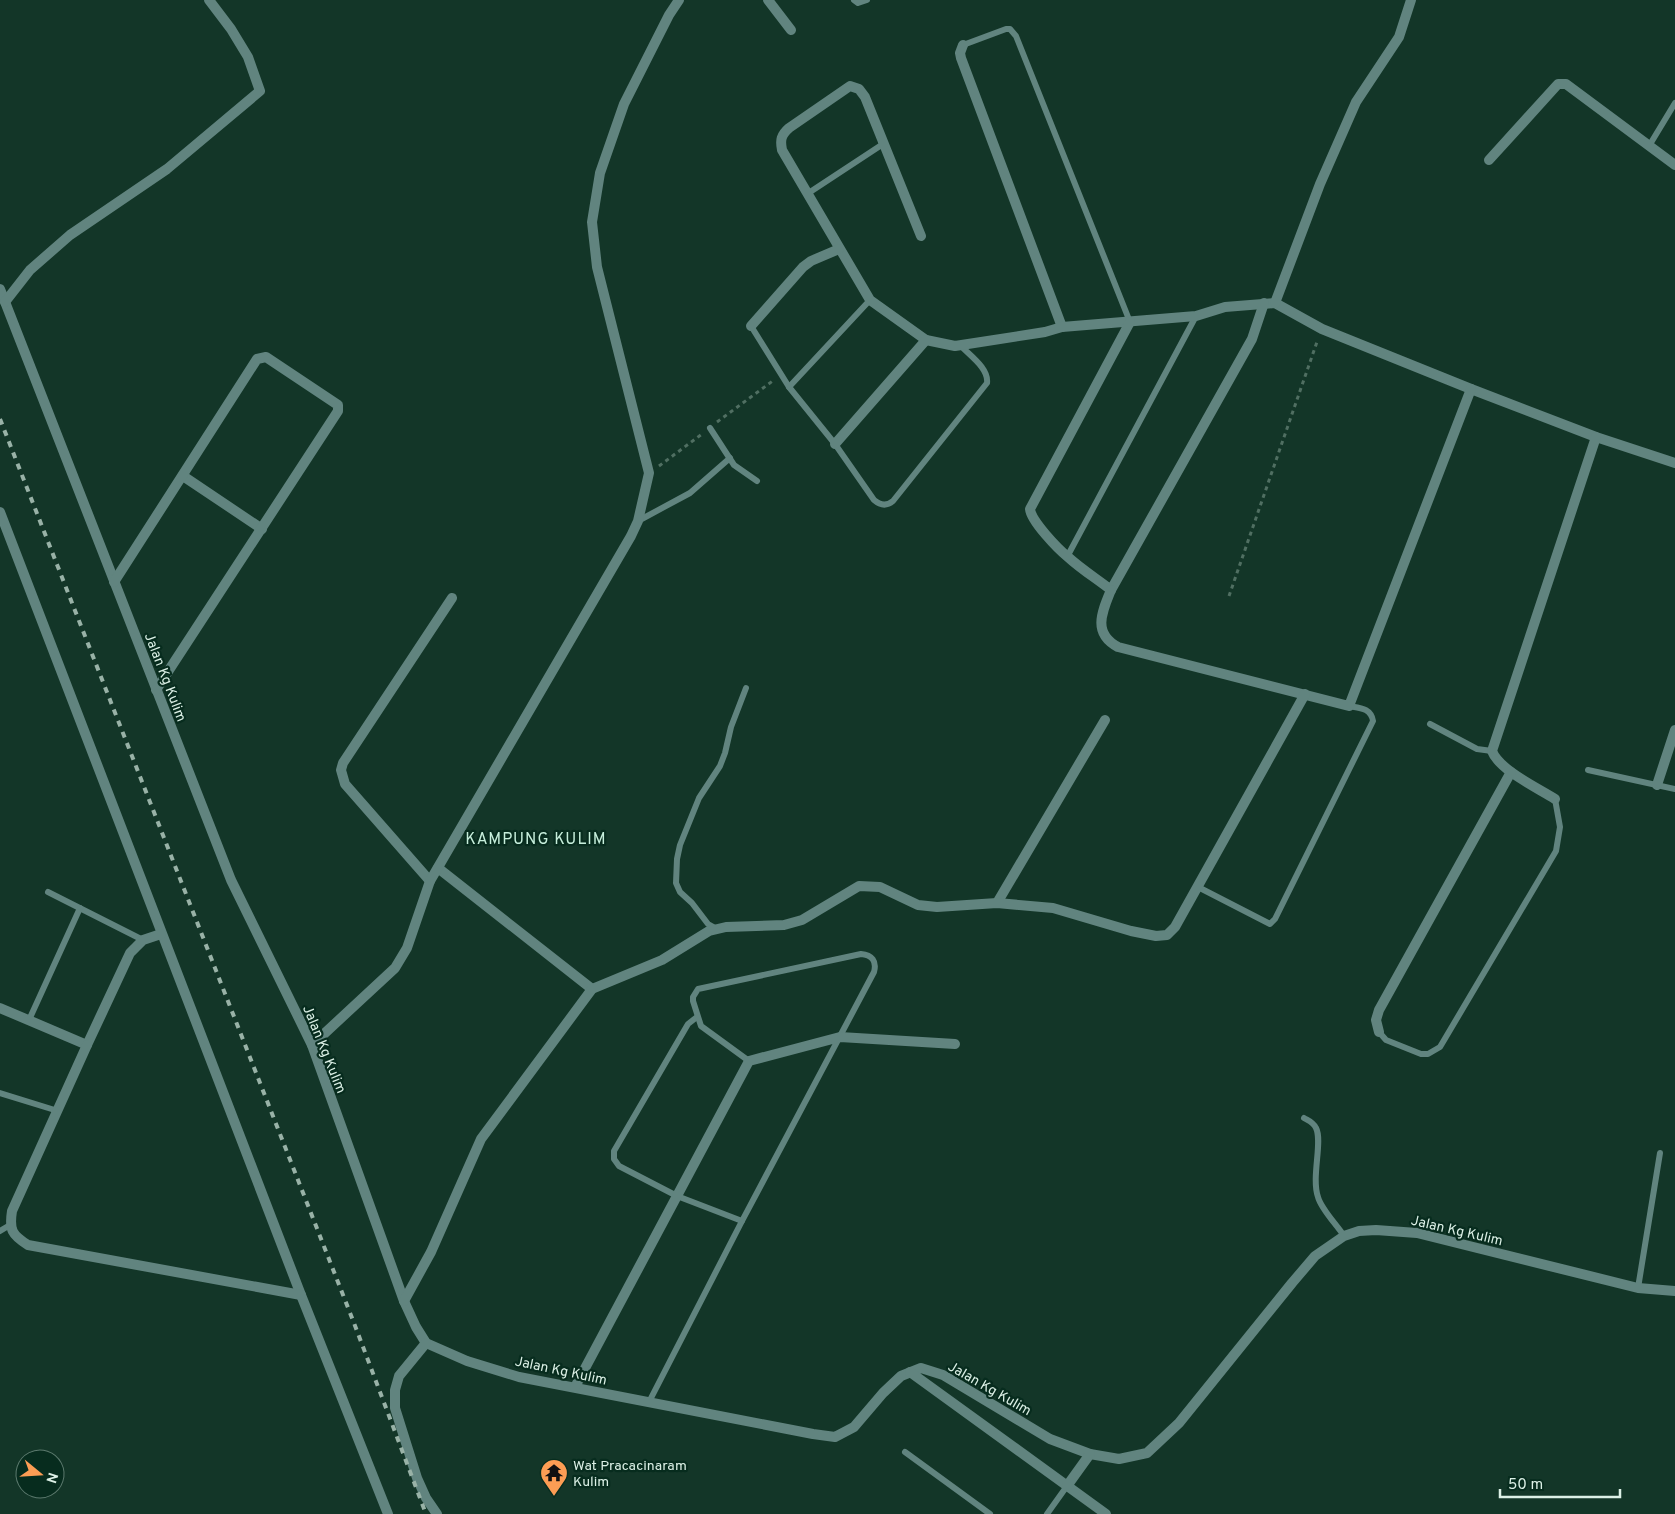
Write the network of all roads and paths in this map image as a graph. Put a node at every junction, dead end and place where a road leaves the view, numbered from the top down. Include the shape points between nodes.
1 (209, 0) edge
2 (679, 0) edge
3 (768, 0) edge
4 (854, 0) edge
5 (867, 0) edge
6 (1411, 0) edge
7 (792, 30) dead end
8 (963, 45) joint
9 (1675, 103) edge
10 (884, 144) junction
11 (1649, 146) junction
12 (1489, 160) dead end
13 (1675, 165) edge
14 (807, 194) junction
15 (921, 236) dead end
16 (838, 249) junction
17 (0, 289) edge
18 (870, 300) junction
19 (5, 302) junction
20 (1275, 302) junction
21 (1264, 304) junction
22 (1196, 316) junction
23 (1130, 322) junction
24 (751, 326) joint
25 (1062, 327) junction
26 (1322, 329) junction
27 (926, 340) junction
28 (960, 345) junction
29 (788, 387) junction
30 (1471, 389) junction
31 (710, 428) dead end
32 (1596, 437) junction
33 (834, 444) junction
34 (730, 458) junction
35 (1675, 463) edge
36 (183, 476) junction
37 (757, 481) dead end
38 (0, 512) edge
39 (638, 521) junction
40 (262, 530) junction
41 (1067, 557) junction
42 (114, 582) junction
43 (1112, 590) junction
44 (1229, 596) dead end
45 (452, 598) dead end
46 (746, 688) dead end
47 (156, 690) junction
48 (1304, 694) junction
49 (1349, 706) junction
50 (1105, 720) dead end
51 (1430, 724) dead end
52 (1675, 730) edge
53 (1492, 751) junction
54 (1588, 770) dead end
55 (1511, 772) junction
56 (1657, 785) junction
57 (1675, 789) edge
58 (1556, 799) joint
59 (438, 868) junction
60 (430, 881) junction
61 (1198, 887) junction
62 (48, 892) dead end
63 (996, 903) junction
64 (80, 908) junction
65 (717, 929) junction
66 (161, 934) junction
67 (143, 940) junction
68 (592, 989) junction
69 (0, 1008) edge
70 (697, 1017) junction
71 (29, 1020) junction
72 (1379, 1032) joint
73 (840, 1037) junction
74 (955, 1044) dead end
75 (312, 1045) junction
76 (88, 1046) junction
77 (749, 1061) junction
78 (0, 1093) edge
79 (58, 1111) junction
80 (1304, 1118) dead end
81 (1660, 1153) dead end
82 (677, 1196) junction
83 (742, 1221) junction
84 (10, 1225) junction
85 (0, 1231) edge
86 (1344, 1236) junction
87 (1638, 1288) junction
88 (1675, 1291) edge
89 (301, 1296) junction
90 (404, 1301) junction
91 (426, 1344) junction
92 (910, 1372) junction
93 (575, 1388) junction
94 (650, 1402) junction
95 (905, 1452) dead end
96 (1090, 1454) junction
97 (1067, 1486) junction
98 (388, 1514) edge
99 (437, 1514) edge
100 (990, 1514) edge
101 (1047, 1514) edge
102 (1106, 1514) edge

1 - 19 street via 248,58 260,91 167,169 70,235 30,270
2 - 39 street via 624,104 600,173 592,222 597,267 649,473
3 - 7 street
4 - 5 lane via 858,3
6 - 20 street via 1399,37 1356,102 1320,184
8 - 23 lane via 1006,28 1016,36
8 - 25 street via 961,58
9 - 11 lane
10 - 14 lane
10 - 14 street via 865,97 859,89 850,86 783,133 782,150
10 - 15 street
11 - 12 street via 1566,84 1558,84
11 - 13 street
14 - 16 street
16 - 18 street
16 - 24 street via 803,267
17 - 19 street, Jalan Kg Kulim
18 - 27 street
18 - 29 lane
19 - 42 street, Jalan Kg Kulim
20 - 21 street
20 - 26 street
21 - 22 street via 1225,307
21 - 43 street via 1252,339
22 - 23 street
22 - 41 lane
23 - 25 street
23 - 41 street via 1030,509 1036,522
24 - 29 lane
25 - 28 street
26 - 30 street
26 - 44 path
27 - 28 street
27 - 33 street
28 - 33 lane via 985,371 987,383 889,504 878,504 874,500
29 - 33 lane
30 - 32 street
30 - 49 street
31 - 34 lane
32 - 35 street
32 - 53 street
34 - 37 lane via 734,465
34 - 39 lane via 690,493
36 - 40 street
36 - 40 street via 257,359 266,357 338,405 338,412
36 - 42 street
38 - 66 street
39 - 59 street
40 - 47 street
41 - 43 street
42 - 47 street, Jalan Kg Kulim
43 - 48 street via 1101,624 1102,634 1108,642
45 - 60 street via 341,770 345,784
46 - 65 lane via 720,766 699,798 676,859 676,883 680,892 708,924
47 - 75 street, Jalan Kg Kulim via 231,880
48 - 49 street
48 - 61 street
49 - 61 lane via 1366,710 1373,721 1275,920 1270,924
50 - 63 street
51 - 53 lane via 1477,749
52 - 56 street
53 - 55 street via 1494,758
54 - 56 lane
55 - 58 street
55 - 72 street via 1379,1010 1376,1020
56 - 57 lane
58 - 72 lane via 1560,828 1556,851 1440,1047 1421,1054 1386,1040
59 - 60 street
59 - 68 street
60 - 75 street via 407,948 395,968
61 - 63 street via 1176,928 1167,935 1156,936 1053,908
62 - 64 lane
63 - 65 street via 918,905 880,887 859,886 802,920 784,925
64 - 67 lane
64 - 71 lane
65 - 68 street via 708,931 662,960
66 - 67 street
66 - 89 street
67 - 76 street via 130,953
68 - 90 street via 481,1139 431,1252
69 - 71 street
70 - 73 lane via 692,997 702,987 868,955 876,965 874,972
70 - 77 lane via 701,1026
70 - 82 lane via 688,1024 613,1155 619,1166
71 - 76 street
73 - 74 street
73 - 77 street
73 - 83 lane
75 - 90 street, Jalan Kg Kulim
76 - 79 street
77 - 82 street
78 - 79 lane
79 - 84 street via 12,1211
80 - 86 lane via 1316,1128 1318,1136 1314,1186 1318,1200
81 - 87 lane
82 - 83 lane
82 - 93 street
83 - 94 lane
84 - 85 lane
84 - 89 street via 16,1238 28,1244
86 - 87 street, Jalan Kg Kulim via 1376,1230 1417,1233
86 - 96 street, Jalan Kg Kulim via 1316,1256 1179,1423 1147,1453 1119,1459
87 - 88 street, Jalan Kg Kulim
89 - 98 street
90 - 91 street, Jalan Kg Kulim
91 - 93 street, Jalan Kg Kulim via 519,1377
91 - 99 street via 399,1376 395,1408 418,1478
92 - 94 street, Jalan Kg Kulim via 882,1393 854,1427 835,1437
92 - 96 street, Jalan Kg Kulim via 921,1368 943,1375 1050,1439
92 - 97 street
93 - 94 street, Jalan Kg Kulim
95 - 100 lane
96 - 97 street
97 - 101 lane
97 - 102 street

